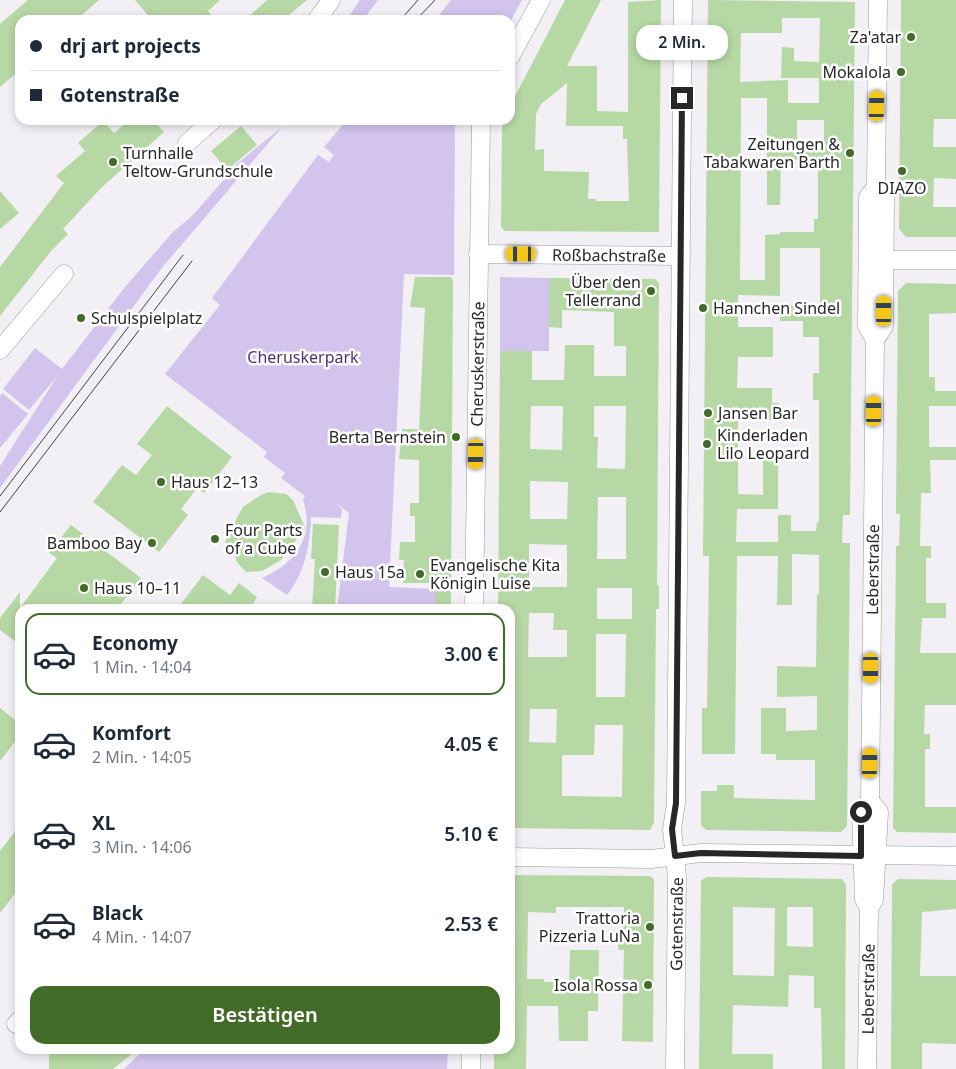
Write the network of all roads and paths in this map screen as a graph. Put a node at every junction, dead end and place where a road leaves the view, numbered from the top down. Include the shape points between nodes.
1 (331, 0) edge
2 (541, 0) edge
3 (682, 0) edge
4 (878, 0) edge
5 (320, 15) edge
6 (515, 48) edge
7 (207, 125) edge
8 (481, 125) edge
9 (187, 143) dead end
10 (478, 254) junction
11 (681, 256) junction
12 (876, 260) junction
13 (956, 260) edge
14 (64, 274) dead end
15 (0, 350) edge
16 (474, 604) edge
17 (675, 856) junction
18 (869, 856) junction
19 (956, 856) edge
20 (515, 857) edge
21 (471, 1054) edge
22 (470, 1069) edge
23 (676, 1069) edge
24 (867, 1069) edge

1 - 5 street
2 - 6 street
3 - 11 street, Gotenstraße
4 - 12 street, Leberstraße via 876,187 868,196
7 - 9 street
8 - 10 street, Cheruskerstraße
10 - 11 street, Roßbachstraße
10 - 16 street, Cheruskerstraße
11 - 17 street, Gotenstraße via 676,803 672,829
12 - 13 street
12 - 18 street, Leberstraße via 867,326 875,340 870,801 878,812
14 - 15 street
17 - 18 street via 701,853
17 - 20 street
17 - 23 street, Gotenstraße
18 - 19 street
18 - 24 street, Leberstraße via 864,899 869,908
21 - 22 street

